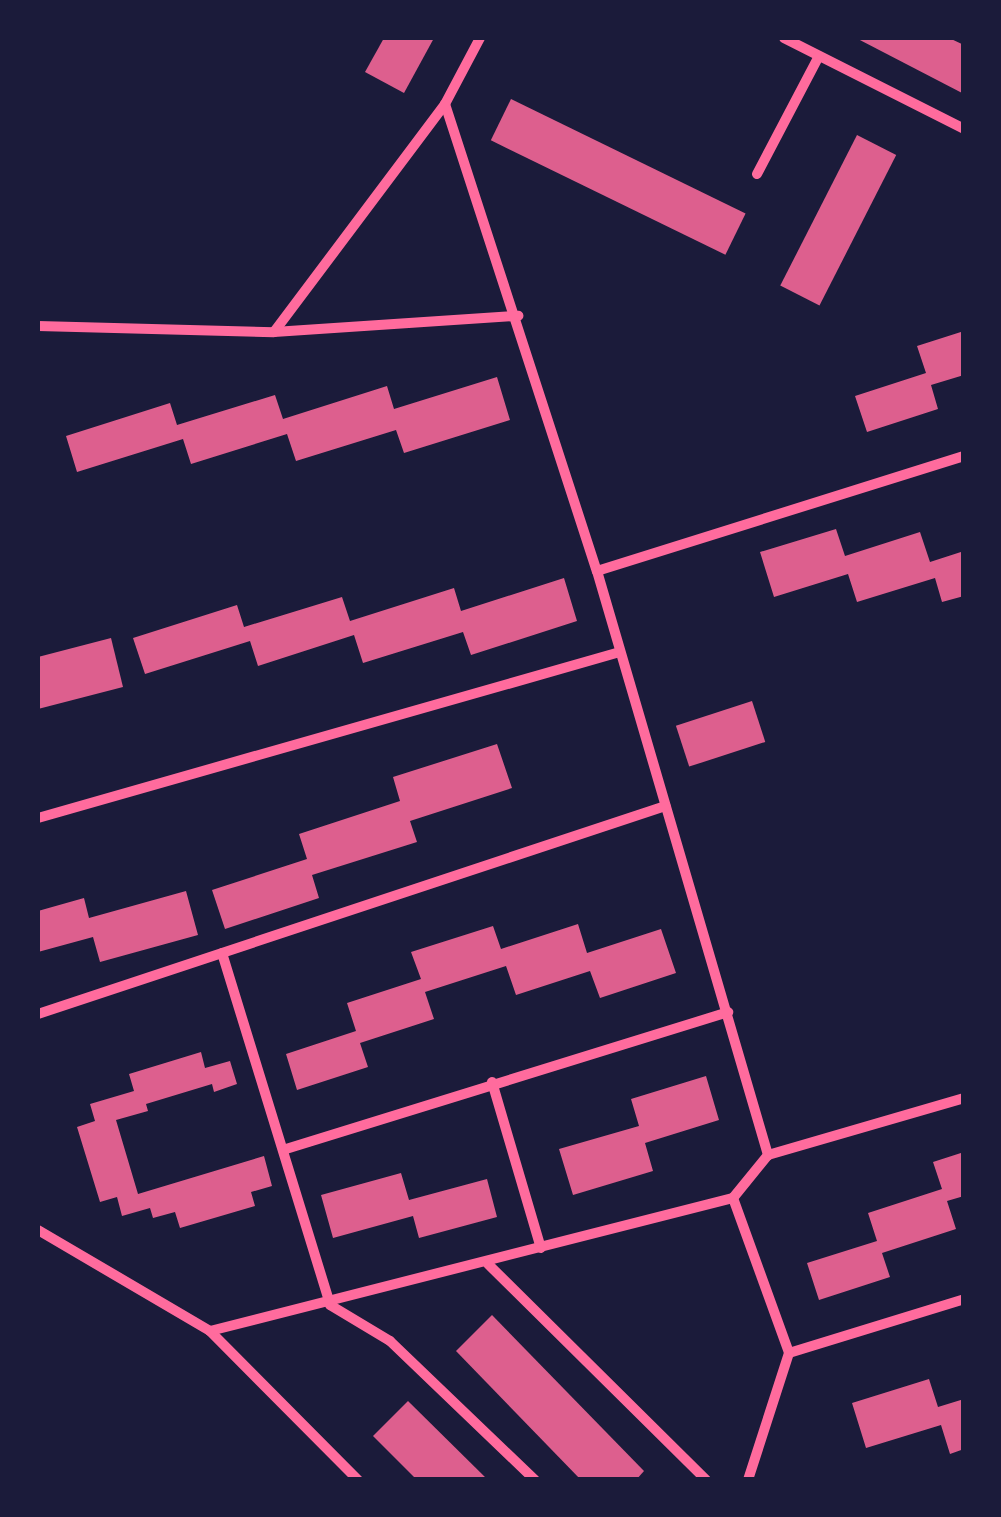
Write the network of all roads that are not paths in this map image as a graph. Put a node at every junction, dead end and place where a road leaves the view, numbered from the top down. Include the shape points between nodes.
1 (480, 38) edge
2 (784, 38) edge
3 (819, 56) junction
4 (445, 104) junction
5 (964, 129) edge
6 (757, 174) dead end
7 (518, 316) junction
8 (38, 326) edge
9 (274, 332) junction
10 (964, 456) edge
11 (597, 571) junction
12 (620, 652) junction
13 (665, 806) junction
14 (38, 818) edge
15 (222, 953) junction
16 (728, 1012) junction
17 (38, 1014) edge
18 (492, 1082) junction
19 (964, 1098) edge
20 (286, 1150) junction
21 (768, 1155) junction
22 (733, 1198) junction
23 (38, 1230) edge
24 (541, 1248) junction
25 (488, 1264) junction
26 (964, 1299) edge
27 (330, 1305) junction
28 (210, 1331) junction
29 (788, 1353) junction
30 (358, 1480) edge
31 (535, 1480) edge
32 (706, 1480) edge
33 (748, 1480) edge

1 - 4 street
2 - 3 street
3 - 5 street
3 - 6 street
4 - 7 street
4 - 9 street
7 - 9 street
7 - 11 street
8 - 9 street
10 - 11 street
11 - 12 street
12 - 13 street
12 - 14 street
13 - 15 street
13 - 16 street
15 - 17 street
15 - 20 street
16 - 18 street
16 - 21 street
18 - 20 street
18 - 24 street
19 - 21 street
20 - 27 street
21 - 22 street
22 - 24 street
22 - 29 street
23 - 28 street
24 - 25 street
25 - 27 street
25 - 32 street
26 - 29 street
27 - 28 street
27 - 31 street via 390,1340
28 - 30 street
29 - 33 street

